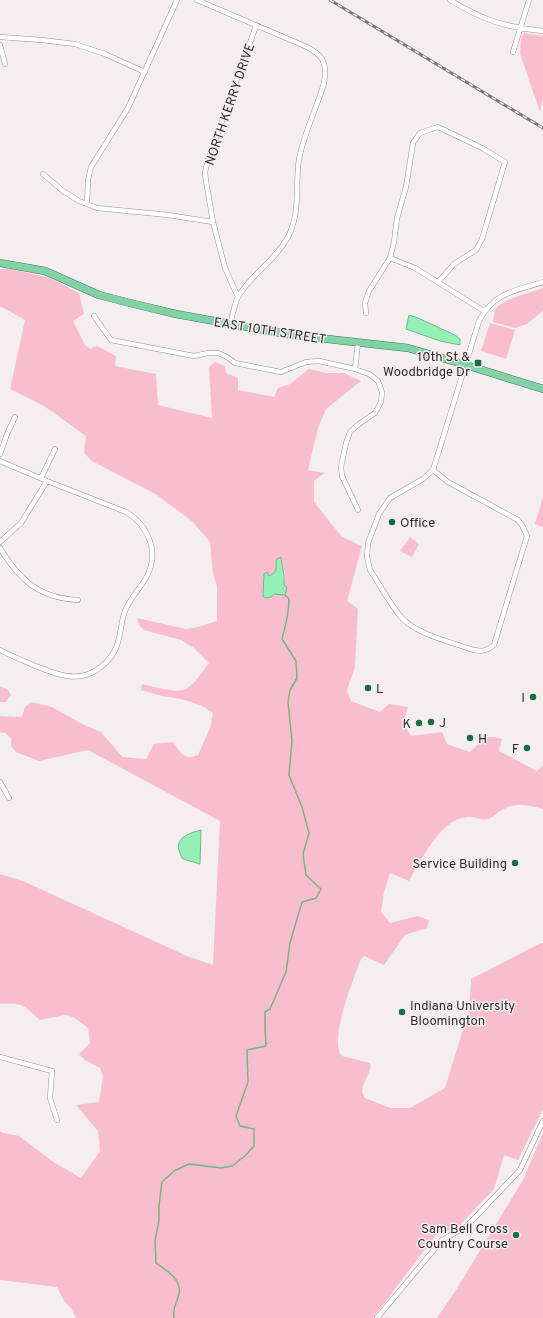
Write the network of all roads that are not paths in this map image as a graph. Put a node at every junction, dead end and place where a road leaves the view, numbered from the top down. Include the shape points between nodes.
1 (177, 0) edge
2 (197, 0) edge
3 (450, 0) edge
4 (529, 0) edge
5 (256, 26) junction
6 (520, 29) junction
7 (543, 31) edge
8 (0, 37) edge
9 (0, 45) edge
10 (513, 52) dead end
11 (5, 64) dead end
12 (145, 72) junction
13 (43, 174) dead end
14 (87, 204) junction
15 (213, 222) junction
16 (390, 258) junction
17 (0, 263) edge
18 (438, 282) junction
19 (543, 282) edge
20 (238, 297) junction
21 (484, 312) junction
22 (366, 313) dead end
23 (94, 316) dead end
24 (230, 324) junction
25 (358, 343) junction
26 (466, 365) junction
27 (356, 369) junction
28 (543, 389) edge
29 (15, 417) dead end
30 (54, 449) dead end
31 (0, 454) edge
32 (0, 461) edge
33 (433, 470) junction
34 (41, 478) junction
35 (47, 481) junction
36 (358, 510) dead end
37 (0, 542) edge
38 (0, 548) edge
39 (78, 600) dead end
40 (0, 650) edge
41 (0, 782) edge
42 (9, 798) dead end
43 (0, 1057) edge
44 (57, 1120) dead end
45 (543, 1121) edge
46 (377, 1318) edge

1 - 12 street
2 - 5 street
3 - 6 street via 483,18
4 - 6 street
5 - 15 street, NORTH KERRY DRIVE via 206,167
5 - 20 street via 314,51 325,66 325,75 299,159 297,203 291,229 279,251
6 - 7 street
6 - 10 street
8 - 12 street via 75,44
9 - 11 street
12 - 14 street via 128,108 91,167
13 - 14 street via 63,191
14 - 15 street via 97,208
15 - 20 street, NORTH KERRY DRIVE via 222,260
16 - 18 street via 415,268
16 - 18 street via 406,187 412,143 420,134 438,127 482,148 505,162 482,239 476,250 454,264
16 - 22 street via 369,291 365,303
17 - 24 main road, EAST 10TH STREET via 45,271 114,300
18 - 21 street
19 - 21 street via 508,293 490,304
20 - 24 street
21 - 26 street
23 - 27 street via 111,340 194,356 218,353 235,363 281,372 306,362 319,361
24 - 25 main road, EAST 10TH STREET
25 - 26 main road, EAST 10TH STREET via 408,348
25 - 27 street
26 - 28 main road, EAST 10TH STREET
26 - 33 street
27 - 36 street via 378,381 382,392 381,402 375,413 350,432 341,466 342,476
29 - 31 street
30 - 34 street
32 - 34 street
33 - 33 street via 423,479 390,498 375,522 367,562 401,618 410,625 428,635 474,650 489,650 494,645 528,536 518,520 448,482
34 - 35 street
35 - 37 street via 21,523
35 - 40 street via 133,516 150,539 150,569 126,609 115,651 104,665 91,673 78,677 62,676
38 - 39 street via 21,578 32,586 54,596
41 - 42 street
43 - 44 street via 52,1071 50,1098
45 - 46 street via 520,1170 467,1226 442,1240

